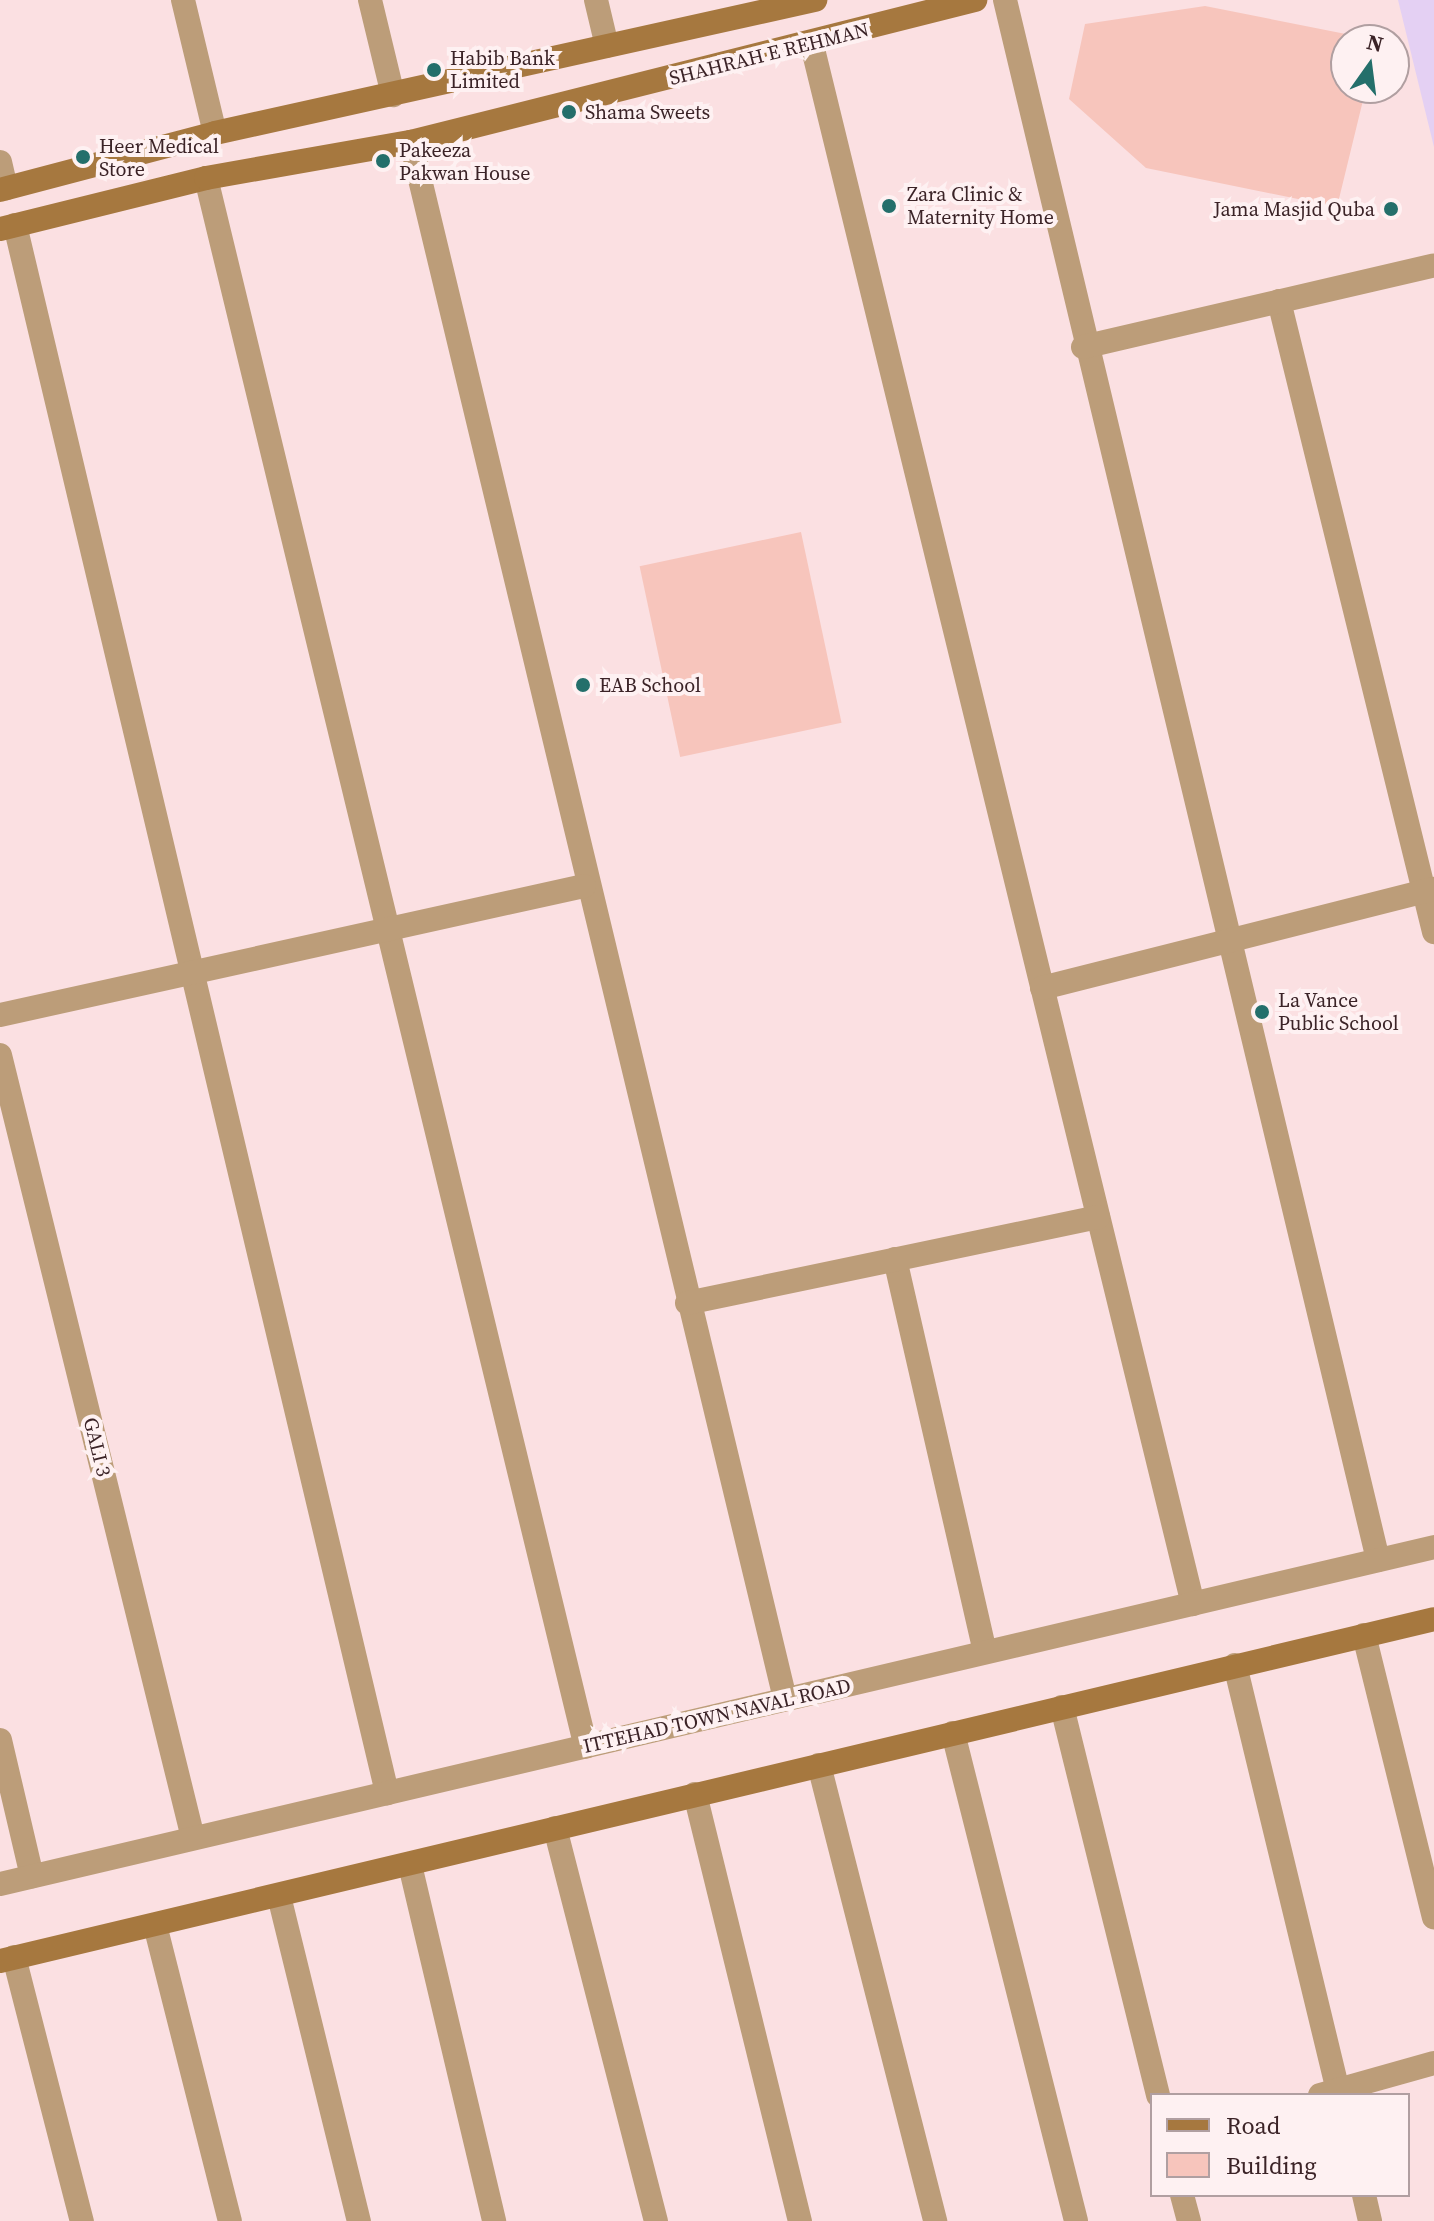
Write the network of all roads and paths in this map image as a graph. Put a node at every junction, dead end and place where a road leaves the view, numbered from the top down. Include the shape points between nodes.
1 (183, 0) edge
2 (370, 0) edge
3 (596, 0) edge
4 (813, 0) edge
5 (975, 0) edge
6 (1005, 0) edge
7 (812, 45) junction
8 (607, 46) junction
9 (393, 95) junction
10 (215, 133) junction
11 (411, 142) junction
12 (0, 162) edge
13 (206, 178) junction
14 (3, 189) edge
15 (8, 227) edge
16 (1434, 265) edge
17 (1279, 301) junction
18 (1083, 347) junction
19 (584, 886) junction
20 (1429, 890) edge
21 (386, 930) junction
22 (1434, 932) edge
23 (1227, 941) junction
24 (193, 972) junction
25 (1042, 988) junction
26 (0, 1015) edge
27 (0, 1055) edge
28 (1098, 1217) junction
29 (895, 1259) junction
30 (687, 1303) junction
31 (1434, 1547) edge
32 (1378, 1560) junction
33 (1193, 1604) junction
34 (1434, 1619) edge
35 (1364, 1635) junction
36 (985, 1652) junction
37 (1235, 1665) junction
38 (785, 1699) junction
39 (1062, 1707) junction
40 (953, 1733) junction
41 (0, 1740) edge
42 (586, 1747) junction
43 (819, 1765) junction
44 (387, 1793) junction
45 (695, 1794) junction
46 (555, 1828) junction
47 (193, 1838) junction
48 (410, 1865) junction
49 (32, 1876) junction
50 (0, 1884) edge
51 (279, 1896) junction
52 (1434, 1917) edge
53 (155, 1925) junction
54 (7, 1959) edge
55 (1434, 2063) edge
56 (1158, 2093) edge
57 (1333, 2093) edge
58 (1183, 2197) edge
59 (1364, 2197) edge
60 (82, 2221) edge
61 (230, 2221) edge
62 (359, 2221) edge
63 (494, 2221) edge
64 (656, 2221) edge
65 (800, 2221) edge
66 (935, 2221) edge
67 (1076, 2221) edge
68 (1189, 2221) edge
69 (1370, 2221) edge

1 - 10 street
2 - 9 street
3 - 8 street
4 - 8 main road, SHAHRAH E REHMAN
5 - 7 main road, SHAHRAH E REHMAN
6 - 18 street
7 - 11 main road, SHAHRAH E REHMAN
7 - 25 street
8 - 9 main road, SHAHRAH E REHMAN
9 - 10 main road, SHAHRAH E REHMAN
10 - 14 main road, SHAHRAH E REHMAN
11 - 13 main road, SHAHRAH E REHMAN
11 - 19 street
12 - 14 street
13 - 15 main road, SHAHRAH E REHMAN
13 - 21 street
15 - 24 street
16 - 17 street
17 - 18 street
17 - 20 street
18 - 23 street
19 - 21 street
19 - 30 street
20 - 22 street
20 - 23 street
21 - 24 street
21 - 42 street
23 - 25 street
23 - 32 street
24 - 26 street
24 - 44 street
25 - 28 street
27 - 47 street, GALI 3
28 - 29 street
28 - 33 street
29 - 30 street
29 - 36 street
30 - 38 street
31 - 32 street, ITTEHAD TOWN NAVAL ROAD
32 - 33 street, ITTEHAD TOWN NAVAL ROAD
33 - 36 street, ITTEHAD TOWN NAVAL ROAD
34 - 35 main road
35 - 37 main road
35 - 52 street
36 - 38 street, ITTEHAD TOWN NAVAL ROAD
37 - 39 main road
37 - 57 street
38 - 42 street, ITTEHAD TOWN NAVAL ROAD
39 - 40 main road
39 - 56 street
40 - 43 main road
40 - 67 street
41 - 49 street
42 - 44 street, ITTEHAD TOWN NAVAL ROAD
43 - 45 main road
43 - 66 street
44 - 47 street, ITTEHAD TOWN NAVAL ROAD
45 - 46 main road
45 - 65 street
46 - 48 main road
46 - 64 street
47 - 49 street, ITTEHAD TOWN NAVAL ROAD
48 - 51 main road
48 - 63 street
49 - 50 street, ITTEHAD TOWN NAVAL ROAD
51 - 53 main road
51 - 62 street
53 - 54 main road
53 - 61 street
54 - 60 street
55 - 57 street
58 - 68 street
59 - 69 street

